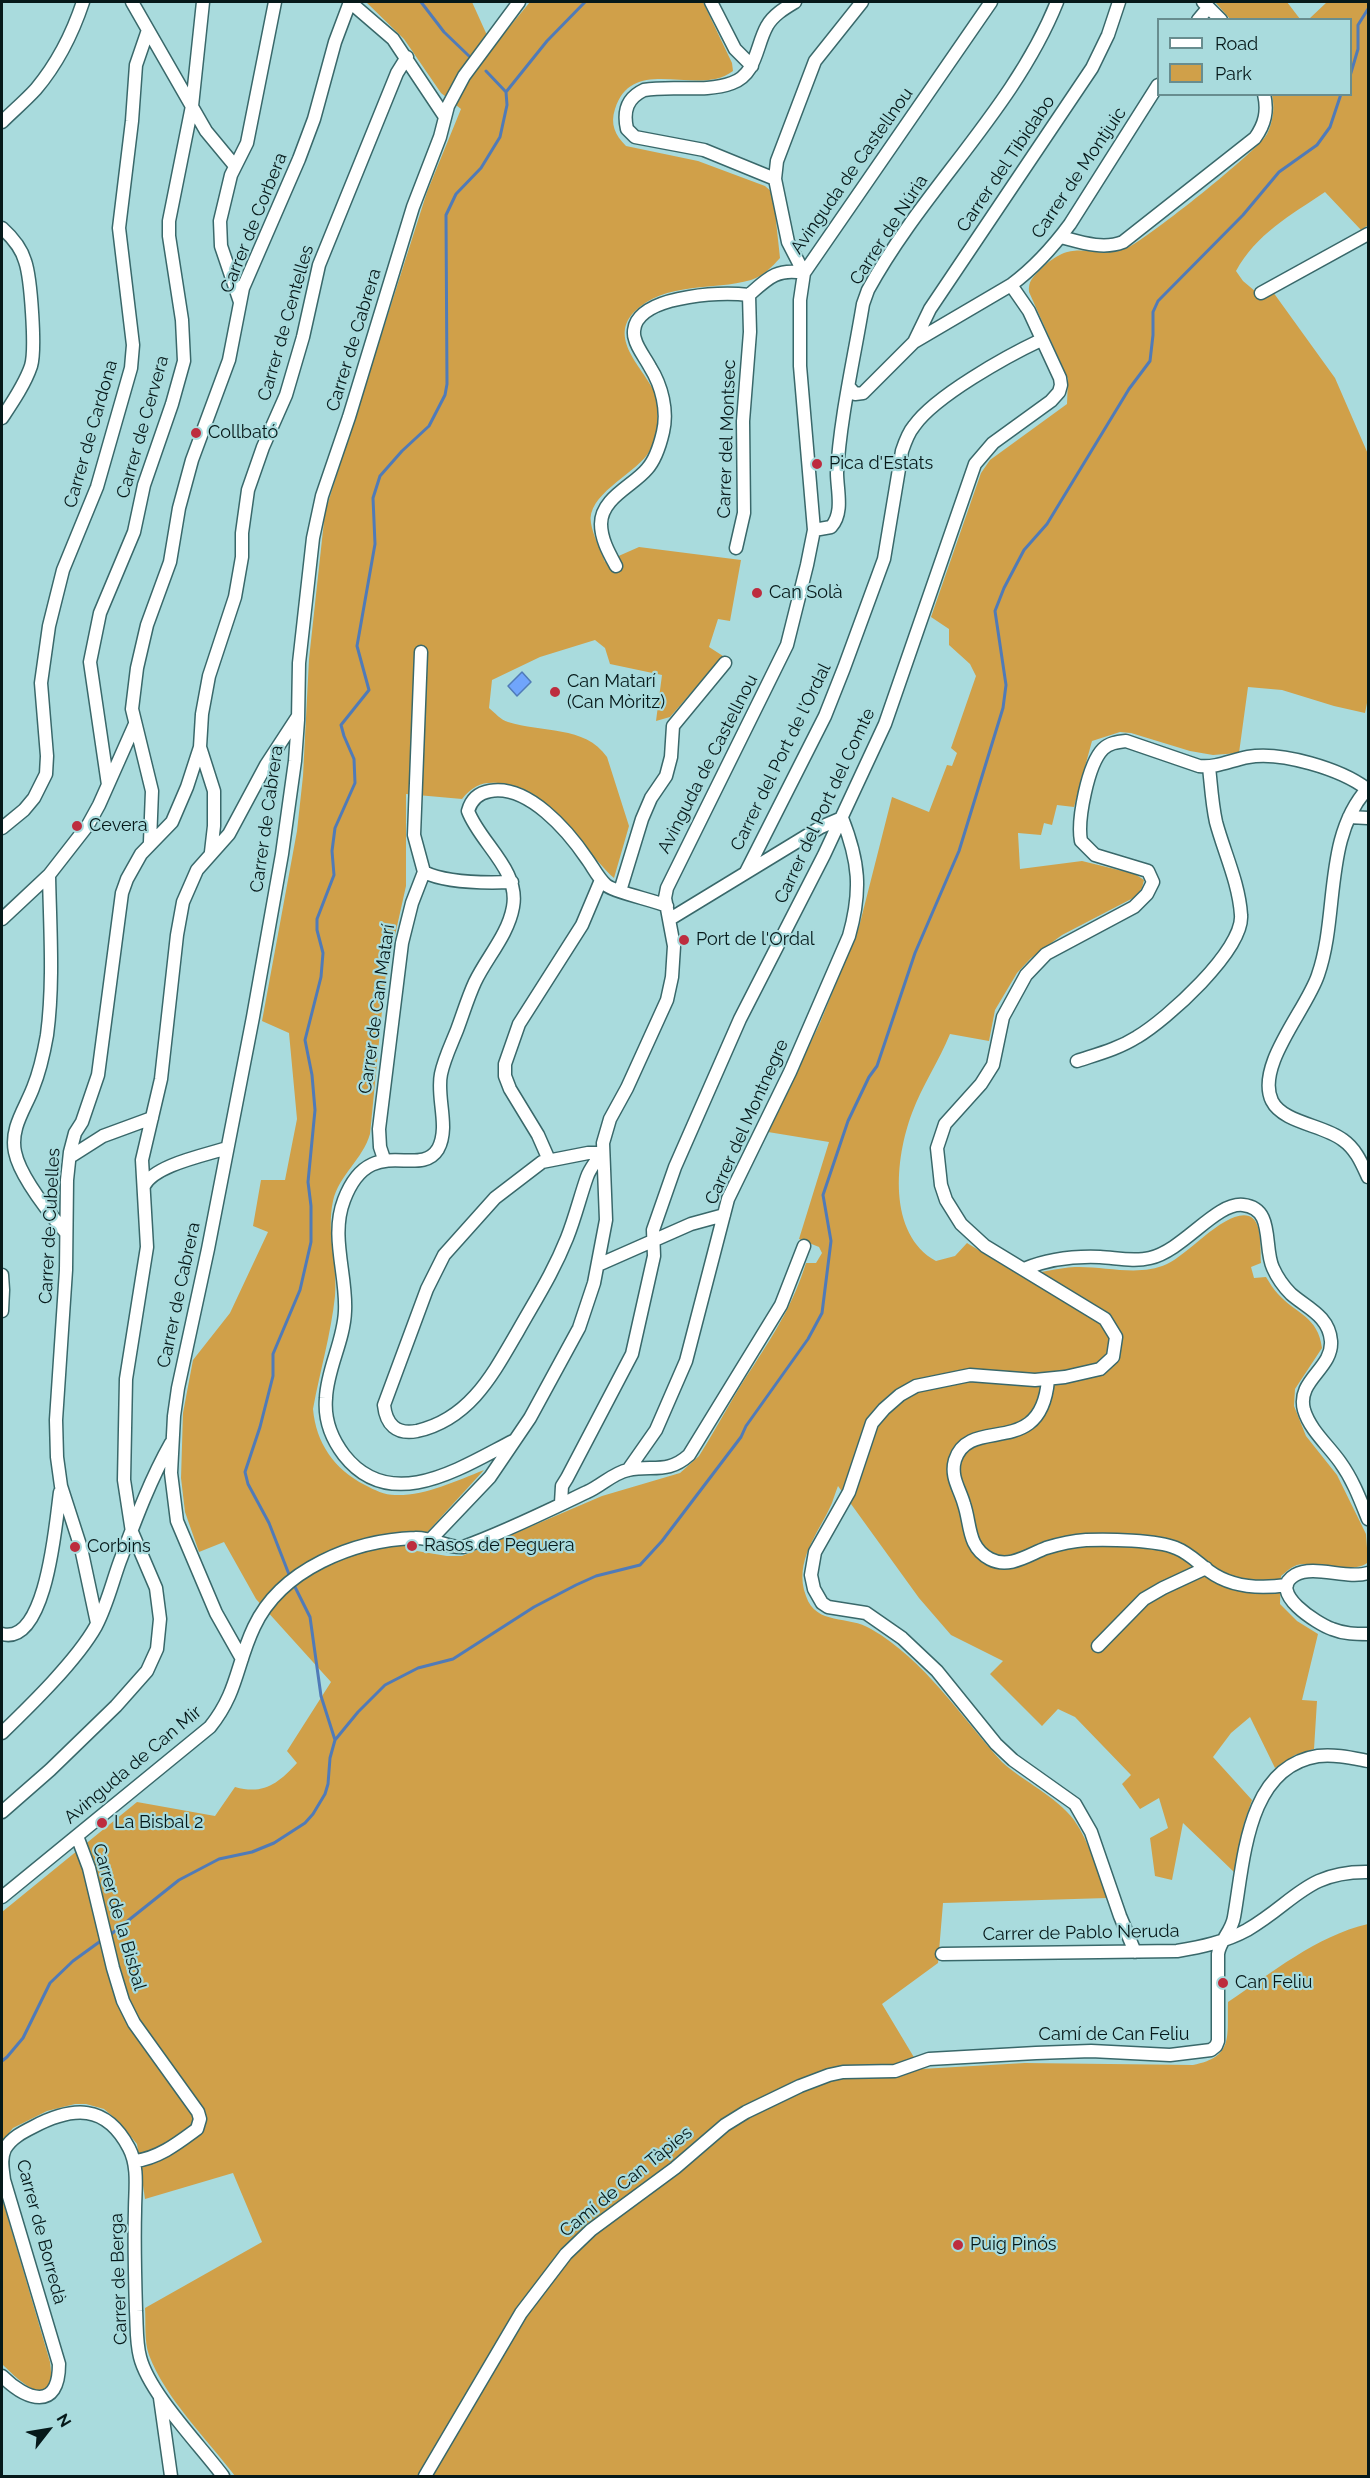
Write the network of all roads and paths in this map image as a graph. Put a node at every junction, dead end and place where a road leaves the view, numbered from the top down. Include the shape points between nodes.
1 (83, 2) edge
2 (132, 2) edge
3 (203, 2) edge
4 (275, 2) edge
5 (350, 2) edge
6 (519, 2) edge
7 (711, 2) edge
8 (795, 2) edge
9 (862, 2) edge
10 (991, 2) edge
11 (1057, 2) edge
12 (1119, 2) edge
13 (1205, 5) edge
14 (1219, 18) edge
15 (148, 30) junction
16 (407, 57) junction
17 (752, 66) junction
18 (1157, 87) edge
19 (1264, 96) edge
20 (192, 106) junction
21 (445, 117) junction
22 (2, 122) edge
23 (235, 166) junction
24 (775, 179) junction
25 (2, 228) edge
26 (1368, 234) edge
27 (1061, 237) junction
28 (804, 273) junction
29 (1011, 285) junction
30 (1261, 293) dead end
31 (749, 295) junction
32 (240, 302) junction
33 (1041, 340) junction
34 (914, 342) junction
35 (849, 387) junction
36 (2, 418) edge
37 (814, 530) junction
38 (736, 548) dead end
39 (616, 566) dead end
40 (421, 652) dead end
41 (725, 663) dead end
42 (298, 715) junction
43 (135, 724) junction
44 (200, 747) junction
45 (1209, 767) junction
46 (108, 785) junction
47 (1368, 788) edge
48 (1349, 817) junction
49 (842, 818) junction
50 (1368, 818) edge
51 (2, 828) edge
52 (150, 842) junction
53 (211, 852) junction
54 (424, 872) junction
55 (746, 873) junction
56 (49, 875) junction
57 (601, 880) junction
58 (512, 882) junction
59 (620, 891) junction
60 (666, 906) junction
61 (670, 919) junction
62 (2, 920) edge
63 (1077, 1061) dead end
64 (152, 1118) junction
65 (227, 1148) junction
66 (601, 1153) junction
67 (70, 1157) junction
68 (384, 1159) junction
69 (549, 1160) junction
70 (1368, 1178) edge
71 (144, 1186) junction
72 (724, 1215) junction
73 (66, 1233) junction
74 (653, 1242) junction
75 (804, 1246) dead end
76 (598, 1265) junction
77 (1024, 1269) junction
78 (2, 1275) edge
79 (2, 1311) edge
80 (1047, 1380) junction
81 (173, 1439) junction
82 (514, 1440) junction
83 (628, 1470) junction
84 (61, 1486) junction
85 (561, 1503) junction
86 (1368, 1519) edge
87 (132, 1532) junction
88 (431, 1539) junction
89 (1206, 1568) junction
90 (1368, 1573) edge
91 (1287, 1585) junction
92 (97, 1623) junction
93 (2, 1634) edge
94 (1368, 1634) edge
95 (1098, 1646) dead end
96 (242, 1659) junction
97 (2, 1733) edge
98 (1368, 1761) edge
99 (2, 1812) edge
100 (77, 1836) junction
101 (1368, 1872) edge
102 (2, 1897) edge
103 (1220, 1942) junction
104 (1135, 1952) junction
105 (942, 1954) dead end
106 (918, 2062) joint
107 (135, 2161) junction
108 (2, 2376) edge
109 (160, 2394) junction
110 (171, 2476) edge
111 (223, 2476) edge
112 (425, 2476) edge

1 - 22 street via 48,73
2 - 15 street
3 - 20 street, Carrer de Cervera
4 - 23 street via 247,143
5 - 16 street via 393,39
5 - 32 street, Carrer de Corbera via 310,129
6 - 21 street, Carrer de Cabrera via 464,76
7 - 17 street via 735,49
8 - 17 street via 767,25
9 - 24 street via 815,61 784,139
10 - 28 street, Avinguda de Castellnou
11 - 35 street, Carrer de Núria via 1018,76 868,290
12 - 34 street, Carrer del Tibidabo via 1105,43 1083,84 937,298
13 - 14 street
15 - 20 street
15 - 51 street, Carrer de Cardona via 136,64 119,228 133,345 131,368 97,487 63,570 49,626 41,683 46,774 34,798
16 - 21 street
16 - 44 street, Carrer de Centelles via 319,265 286,395 248,490 236,597 204,695
17 - 24 street via 744,76 722,86 656,88 636,94 626,110 627,129 629,134 644,140 704,150
18 - 27 street, Carrer de Montjuic
19 - 27 street via 1267,110 1255,138 1123,242 1100,245
20 - 23 street
20 - 46 street, Carrer de Cervera via 169,221 184,361 144,485 134,532 100,614 92,653 92,681
21 - 42 street, Carrer de Cabrera via 318,509 299,663
23 - 32 street via 222,207 219,235
24 - 28 street via 788,242
25 - 36 street via 26,261 33,345 31,366
26 - 30 street
27 - 29 street, Carrer de Montjuic
28 - 31 street via 776,273
28 - 37 street, Avinguda de Castellnou via 800,366
29 - 33 street, Carrer del Port del Comte via 1029,311
29 - 34 street, Carrer de Montjuic
31 - 38 street, Carrer del Montsec via 750,332 742,422 744,513
31 - 39 street via 718,293 684,298 646,311 634,327 634,339 662,394 666,418 648,469 615,497 602,516 602,533
32 - 43 street, Carrer de Corbera via 229,360 192,460 170,562 141,649 132,709
33 - 49 street, Carrer del Port del Comte via 1060,378 1059,392 993,443 975,464 898,689
33 - 55 street, Carrer del Port de l'Ordal via 948,395 915,423 907,436 884,559 844,669 825,716
34 - 35 street, Carrer de Montjuic via 863,393 855,394
35 - 37 street, Carrer de Núria via 837,472 838,516 831,527
37 - 60 street, Avinguda de Castellnou via 787,645 673,874
40 - 54 street via 414,834
41 - 59 street via 673,726 666,776 642,819
42 - 53 street via 229,834
42 - 65 street, Carrer de Cabrera via 282,854
43 - 46 street
43 - 52 street, Carrer de Corbera via 152,791
44 - 52 street, Carrer de Cubelles via 172,822
44 - 53 street, Carrer de Centelles via 214,791
45 - 47 street via 1250,757 1287,759 1341,775
45 - 63 street via 1216,821 1241,914 1239,931 1201,982 1152,1027 1113,1050
45 - 77 street via 1126,741 1101,751 1081,811 1081,841 1095,855 1148,871 1151,887 1134,907 1046,954 1026,975 1004,1017 993,1065 941,1131 937,1148 939,1172 952,1211 985,1246
46 - 56 street via 87,825
47 - 48 street
48 - 50 street
48 - 70 street via 1340,841 1320,969 1312,992 1277,1054 1269,1083 1272,1101 1283,1113 1345,1140
49 - 55 street
49 - 72 street, Carrer del Montnegre via 854,851 859,883 856,912 790,1072 728,1199
49 - 74 street, Carrer del Port del Comte via 740,1019 688,1136 657,1216
52 - 67 street, Carrer de Cubelles via 133,866 122,893 98,1075 75,1133
53 - 64 street via 194,876 180,914 161,1079
54 - 58 street via 433,877
54 - 68 street, Carrer de Can Matarí via 401,952 379,1129
55 - 61 street
56 - 62 street
56 - 73 street via 50,1002 46,1036 38,1076 16,1128 15,1153 27,1178
57 - 58 street via 576,844 545,811 518,795 488,791 475,798 468,812
57 - 59 street via 607,887
57 - 69 street via 582,925 519,1024 505,1064 510,1089
58 - 68 street via 514,906 508,926 474,983 444,1061 438,1149 417,1161
59 - 60 street
60 - 61 street, Avinguda de Castellnou
61 - 66 street, Avinguda de Castellnou via 674,946 667,1000 610,1119
64 - 67 street via 103,1136
64 - 71 street via 142,1160
65 - 71 street via 174,1165 153,1175
65 - 81 street, Carrer de Cabrera via 178,1388
66 - 69 street
66 - 69 street via 587,1174 566,1240 545,1288 489,1382 470,1403 438,1424 405,1432 395,1429 388,1423 384,1405 436,1268 495,1198
66 - 76 street, Avinguda de Castellnou via 606,1220
67 - 73 street, Carrer de Cubelles
68 - 82 street via 360,1172 340,1215 345,1314 326,1397 331,1435 361,1471 394,1485 438,1477
71 - 87 street via 145,1270 124,1405 124,1480
72 - 74 street via 691,1224
72 - 83 street, Carrer del Montnegre via 686,1361 656,1430
73 - 84 street, Carrer de Cubelles via 56,1420
74 - 76 street
74 - 85 street, Carrer del Port del Comte via 654,1256 628,1364 562,1486
75 - 83 street via 781,1305 689,1455 662,1469
76 - 82 street, Avinguda de Castellnou via 579,1328
77 - 80 street via 1105,1319 1116,1336 1113,1358 1105,1367
77 - 86 street via 1076,1257 1153,1258 1176,1247 1227,1208 1242,1204 1258,1211 1264,1219 1273,1269 1292,1294 1317,1313 1328,1330 1331,1348 1306,1387 1304,1410 1347,1473
78 - 79 street
80 - 89 street via 1044,1402 1033,1420 1009,1433 974,1439 957,1456 953,1468 955,1482 977,1548 990,1559 1011,1562 1072,1541 1158,1543 1177,1548
80 - 104 street via 970,1375 916,1386 893,1400 872,1423 849,1492 815,1552 812,1582 817,1596 828,1607 866,1613 902,1638 937,1671 996,1744 1075,1804 1091,1832
81 - 87 street via 155,1471
81 - 96 street, Carrer de Cabrera via 171,1473 177,1521 216,1613
82 - 88 street, Avinguda de Castellnou via 490,1476
83 - 85 street, Avinguda de Can Mir
84 - 92 street, Carrer de Cubelles via 81,1548
84 - 93 street via 40,1604 22,1629
85 - 88 street, Avinguda de Can Mir via 463,1546 448,1546
87 - 92 street
87 - 99 street via 156,1588 159,1606 157,1649 151,1663 109,1714
88 - 96 street, Avinguda de Can Mir via 368,1546 313,1565 287,1584 261,1613
89 - 91 street via 1244,1587
89 - 95 street via 1144,1599
90 - 91 street via 1300,1573 1289,1579
91 - 94 street via 1290,1599 1319,1623 1343,1633
92 - 97 street via 73,1657
96 - 100 street, Avinguda de Can Mir via 233,1692 210,1727
98 - 103 street, Camí de Can Feliu via 1320,1756 1281,1772 1255,1813 1233,1922
100 - 102 street, Avinguda de Can Mir
100 - 107 street, Carrer de la Bisbal via 123,2001 200,2119 197,2129 170,2148 147,2160
101 - 103 street, Carrer de Pablo Neruda via 1338,1874 1309,1884 1261,1921
103 - 104 street, Carrer de Pablo Neruda via 1177,1951
103 - 106 street, Camí de Can Feliu via 1218,2041 1211,2050 1170,2055 1036,2053
104 - 105 street, Carrer de Pablo Neruda
106 - 112 street, Camí de Can Tàpies via 895,2071 829,2075 762,2104 725,2125 675,2168 591,2230 521,2313
107 - 108 street, Carrer de Borredà via 111,2123 81,2112 44,2122 5,2148 4,2180 59,2371 51,2393 37,2398 15,2390
107 - 109 street, Carrer de Berga via 137,2339 146,2373
109 - 110 street
109 - 111 street, Carrer de Berga

